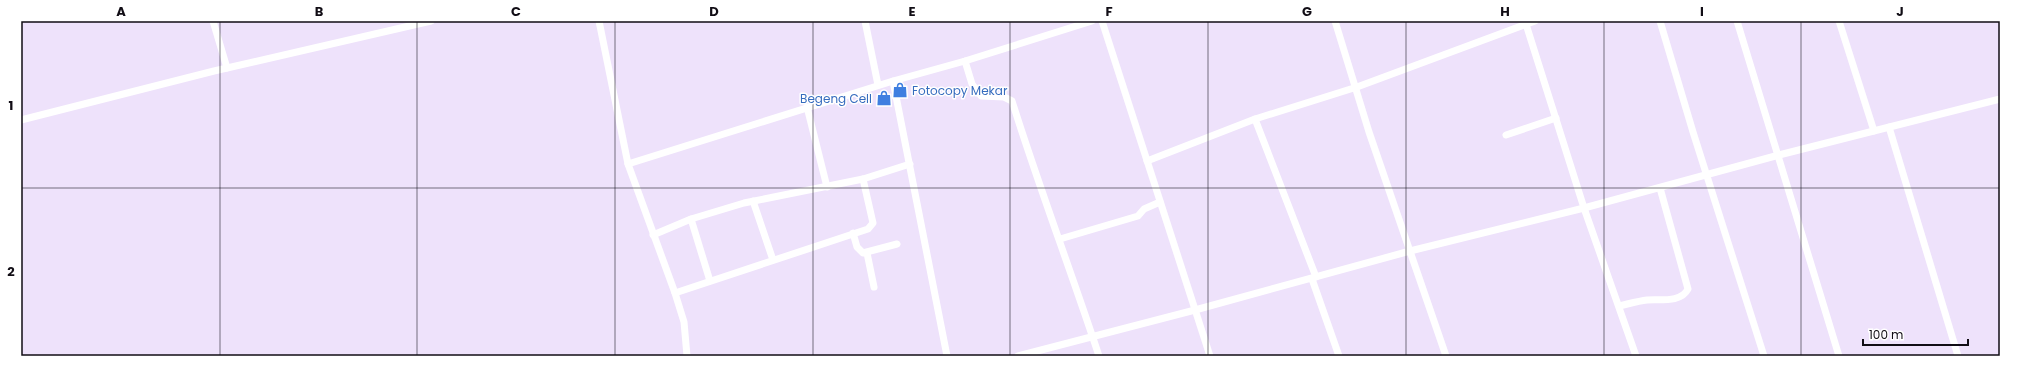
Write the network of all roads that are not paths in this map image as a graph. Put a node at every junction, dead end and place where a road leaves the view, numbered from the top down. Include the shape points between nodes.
1 (213, 21) edge
2 (431, 21) edge
3 (599, 21) edge
4 (864, 21) edge
5 (1092, 21) edge
6 (1102, 21) edge
7 (1335, 21) edge
8 (1535, 21) edge
9 (1660, 21) edge
10 (1737, 21) edge
11 (1840, 21) edge
12 (1525, 22) edge
13 (965, 61) junction
14 (227, 68) junction
15 (893, 81) junction
16 (878, 85) junction
17 (1357, 87) junction
18 (2000, 99) edge
19 (807, 107) junction
20 (1556, 118) junction
21 (1255, 119) junction
22 (21, 120) edge
23 (1889, 127) junction
24 (1874, 131) junction
25 (1506, 135) dead end
26 (1779, 156) junction
27 (1147, 161) junction
28 (628, 164) junction
29 (910, 164) junction
30 (1707, 175) junction
31 (863, 179) junction
32 (826, 187) junction
33 (1660, 188) junction
34 (754, 201) junction
35 (1160, 202) junction
36 (1584, 208) junction
37 (690, 219) junction
38 (853, 233) junction
39 (653, 235) junction
40 (1060, 239) junction
41 (898, 244) dead end
42 (1410, 251) junction
43 (867, 253) junction
44 (773, 260) junction
45 (1314, 278) junction
46 (710, 281) junction
47 (874, 287) dead end
48 (676, 293) junction
49 (1618, 306) junction
50 (1195, 310) junction
51 (1093, 337) junction
52 (687, 356) edge
53 (947, 356) edge
54 (1018, 356) edge
55 (1099, 356) edge
56 (1210, 356) edge
57 (1339, 356) edge
58 (1446, 356) edge
59 (1636, 356) edge
60 (1764, 356) edge
61 (1839, 356) edge
62 (1958, 356) edge

1 - 14 street
2 - 14 street
3 - 28 street
4 - 16 street
5 - 13 street
6 - 27 street
7 - 17 street
8 - 12 street
9 - 30 street
10 - 26 street
11 - 24 street
12 - 17 street
12 - 20 street
13 - 15 street
13 - 40 street via 978,93 983,97 1004,97 1012,102
14 - 22 street
15 - 16 street
15 - 29 street
16 - 19 street
17 - 21 street
17 - 42 street
18 - 23 street
19 - 28 street
19 - 32 street
20 - 25 street
20 - 36 street
21 - 27 street
21 - 45 street
23 - 24 street
23 - 62 street
24 - 26 street
26 - 30 street
26 - 61 street
27 - 35 street
28 - 39 street
29 - 31 street
29 - 53 street
30 - 33 street
30 - 60 street
31 - 32 street
31 - 38 street via 873,223 868,228
32 - 34 street
33 - 36 street
33 - 49 street via 1688,289 1678,298 1646,300
34 - 37 street
34 - 44 street
35 - 40 street via 1134,217
35 - 50 street
36 - 42 street
36 - 49 street
37 - 39 street
37 - 46 street
38 - 43 street via 857,247
38 - 44 street
39 - 48 street
40 - 51 street
41 - 43 street
42 - 45 street
42 - 58 street
43 - 47 street
44 - 46 street
45 - 50 street
45 - 57 street
46 - 48 street
48 - 52 street via 684,322
49 - 59 street
50 - 51 street
50 - 56 street
51 - 54 street
51 - 55 street

